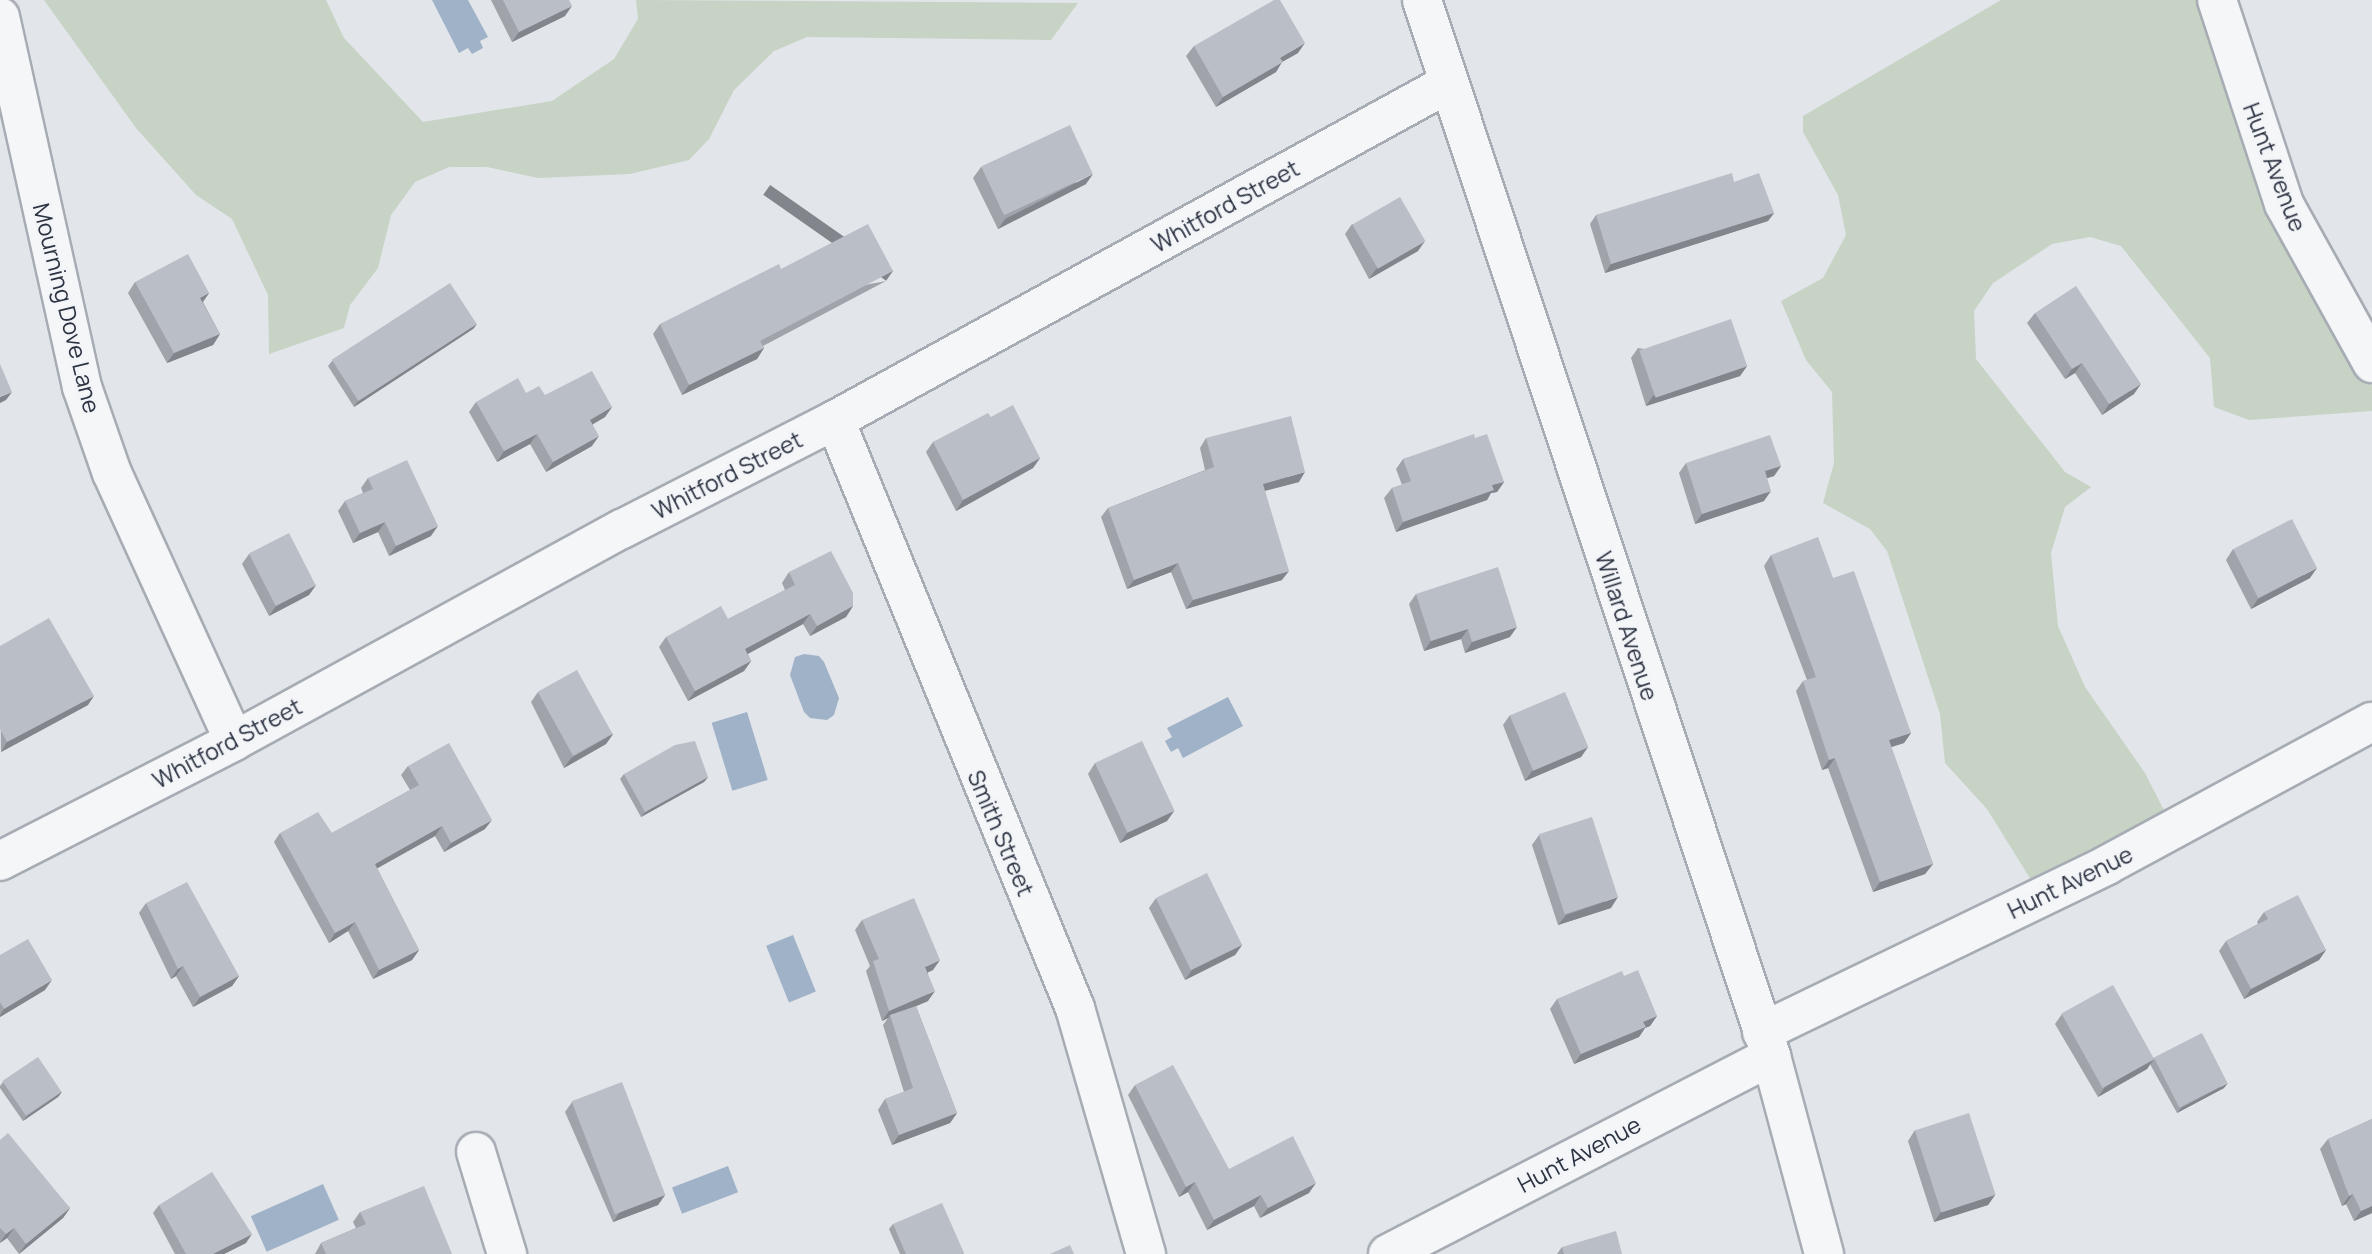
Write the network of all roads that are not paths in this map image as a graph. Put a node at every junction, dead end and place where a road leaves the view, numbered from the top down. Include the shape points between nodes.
1 (1422, 0) edge
2 (2217, 0) edge
3 (0, 17) edge
4 (1449, 83) junction
5 (2372, 362) edge
6 (835, 420) junction
7 (2372, 722) edge
8 (234, 741) junction
9 (0, 860) edge
10 (1766, 1044) junction
11 (476, 1152) dead end
12 (507, 1254) edge
13 (1146, 1254) edge
14 (1388, 1254) edge
15 (1824, 1254) edge

1 - 4 street, Willard Avenue
2 - 5 street, Hunt Avenue via 2284,204
3 - 8 street, Mourning Dove Lane via 82,387 112,472
4 - 6 street, Whitford Street
4 - 10 street, Willard Avenue
6 - 8 street, Whitford Street via 622,529
6 - 13 street, Smith Street via 1075,1008
7 - 10 street, Hunt Avenue
8 - 9 street, Whitford Street
10 - 14 street, Hunt Avenue
10 - 15 street, Willard Avenue
11 - 12 street

